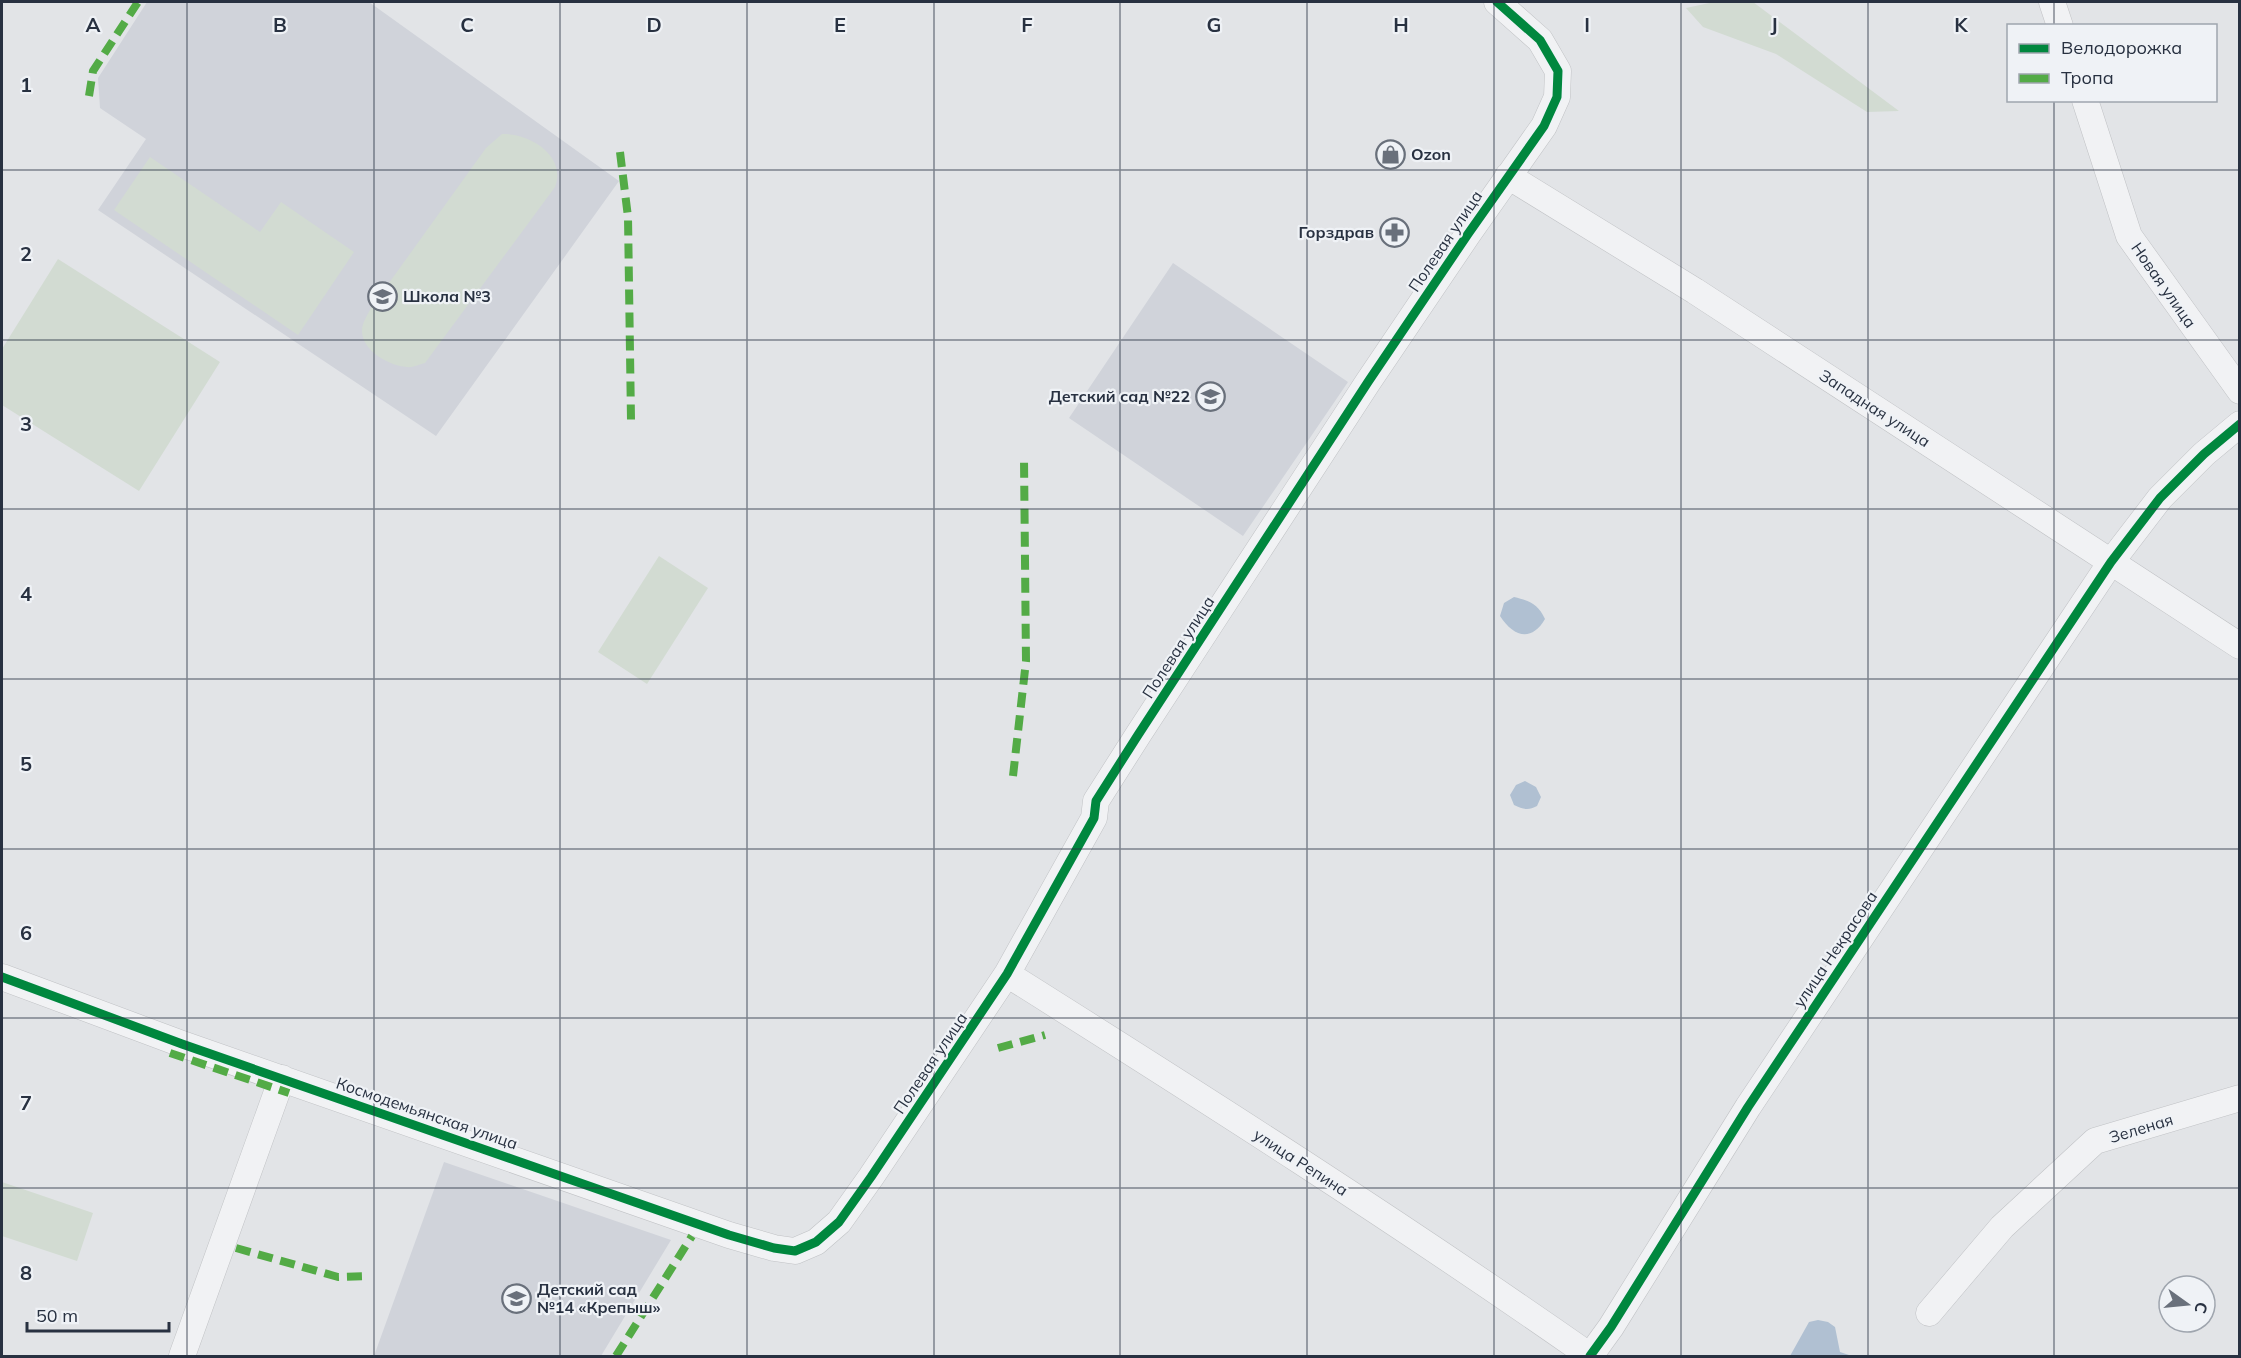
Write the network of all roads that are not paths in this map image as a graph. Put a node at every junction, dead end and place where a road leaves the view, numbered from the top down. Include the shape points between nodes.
1 (1497, 2) edge
2 (2052, 2) edge
3 (2059, 24) edge
4 (2086, 102) edge
5 (1508, 176) junction
6 (2240, 391) edge
7 (2240, 424) edge
8 (2111, 562) junction
9 (2240, 646) edge
10 (1008, 974) junction
11 (2, 978) edge
12 (282, 1078) junction
13 (2240, 1098) edge
14 (838, 1222) joint
15 (1929, 1313) dead end
16 (182, 1356) edge
17 (1590, 1356) edge

1 - 5 street, Полевая улица via 1540,40 1558,71 1557,97 1544,126
2 - 3 street
4 - 6 street, Новая улица via 2129,236
5 - 8 street, Западная улица via 1695,291
5 - 10 street, Полевая улица via 1368,382 1096,801 1094,818
7 - 8 street, улица Некрасова via 2160,498
8 - 9 street, Западная улица
8 - 17 street, улица Некрасова via 1748,1107
10 - 14 street, Полевая улица
10 - 17 street, улица Репина via 1456,1263
11 - 12 street, Космодемьянская улица
12 - 14 street, Космодемьянская улица via 774,1248 795,1251 816,1242
12 - 16 street
13 - 15 street, Зеленая via 2095,1141 2002,1227

